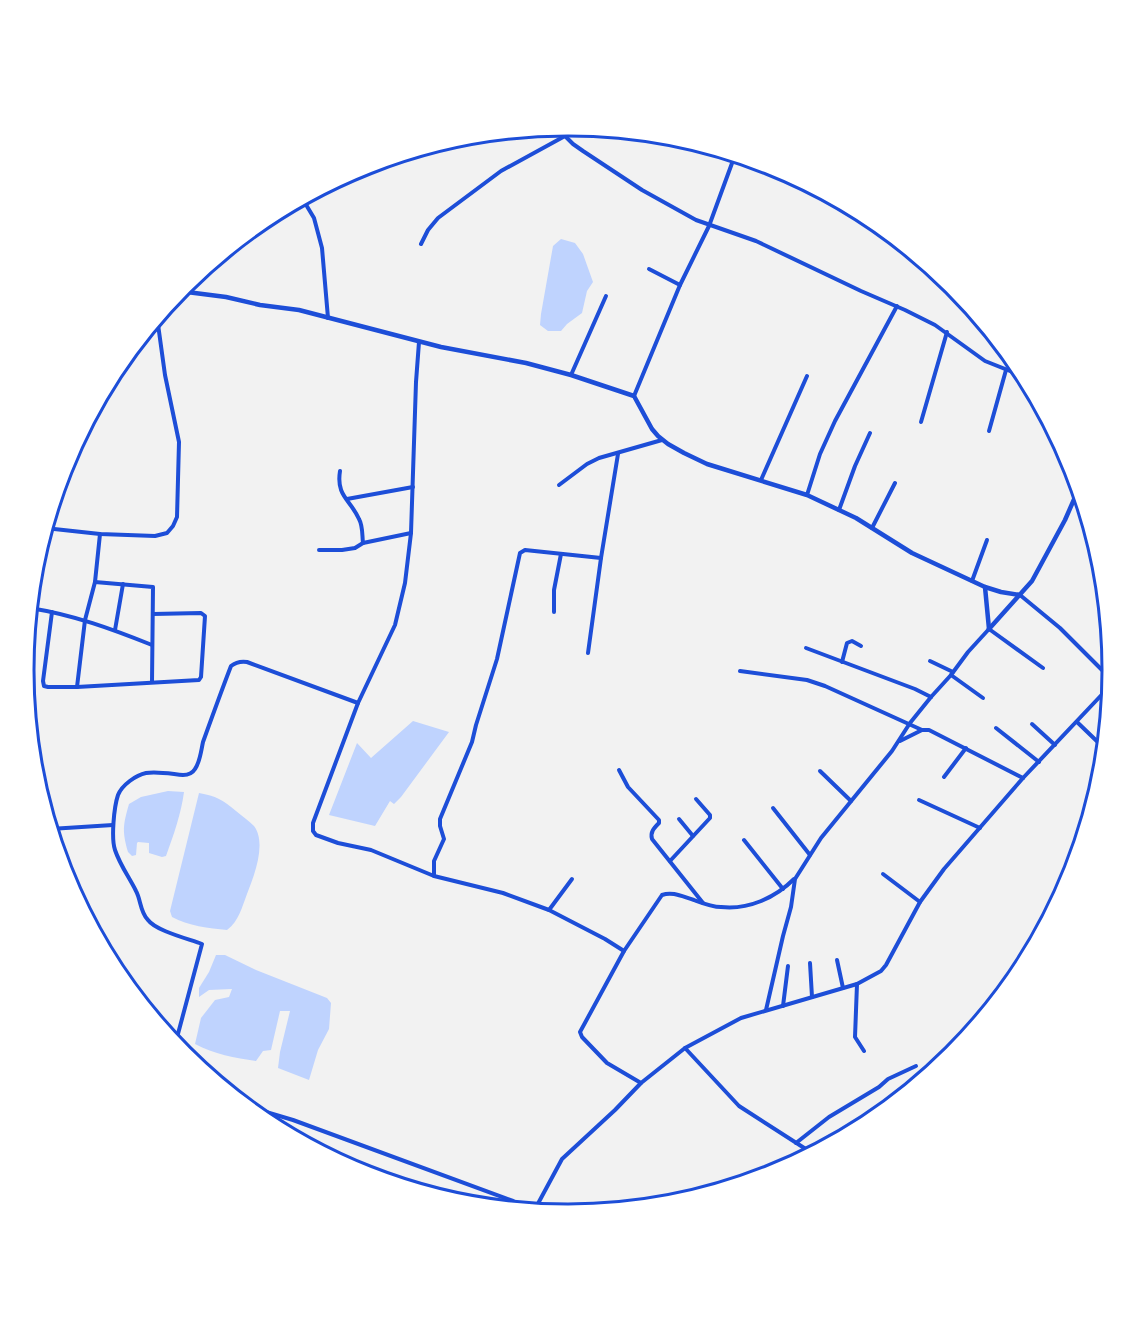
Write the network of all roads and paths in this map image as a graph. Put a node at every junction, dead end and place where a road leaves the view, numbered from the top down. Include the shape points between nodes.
1 (565, 136) joint
2 (732, 163) edge
3 (306, 205) edge
4 (709, 225) junction
5 (421, 244) dead end
6 (649, 269) dead end
7 (680, 285) junction
8 (191, 293) edge
9 (606, 296) dead end
10 (897, 306) junction
11 (328, 318) junction
12 (158, 329) edge
13 (946, 332) junction
14 (419, 342) junction
15 (1006, 370) junction
16 (1010, 372) edge
17 (571, 375) junction
18 (807, 376) dead end
19 (634, 396) junction
20 (921, 422) dead end
21 (989, 431) dead end
22 (870, 433) dead end
23 (662, 440) junction
24 (618, 454) junction
25 (340, 471) dead end
26 (761, 480) junction
27 (895, 483) dead end
28 (559, 485) dead end
29 (413, 487) junction
30 (807, 495) junction
31 (347, 499) junction
32 (1074, 501) edge
33 (838, 510) junction
34 (872, 528) junction
35 (54, 530) edge
36 (411, 533) junction
37 (100, 534) junction
38 (987, 540) dead end
39 (363, 543) junction
40 (319, 550) dead end
41 (561, 554) junction
42 (601, 558) junction
43 (972, 581) junction
44 (95, 582) junction
45 (123, 584) junction
46 (985, 587) junction
47 (1020, 595) junction
48 (38, 609) edge
49 (52, 612) junction
50 (554, 612) dead end
51 (153, 614) junction
52 (85, 620) junction
53 (989, 629) junction
54 (115, 630) junction
55 (152, 645) junction
56 (861, 646) dead end
57 (806, 648) dead end
58 (588, 652) dead end
59 (930, 661) dead end
60 (842, 662) junction
61 (1042, 668) dead end
62 (1102, 670) edge
63 (740, 671) dead end
64 (952, 673) junction
65 (152, 682) junction
66 (76, 687) junction
67 (1100, 696) edge
68 (931, 697) junction
69 (983, 698) dead end
70 (358, 703) junction
71 (1077, 722) junction
72 (910, 723) junction
73 (1032, 724) dead end
74 (996, 728) dead end
75 (922, 730) junction
76 (899, 741) junction
77 (1097, 741) edge
78 (1055, 745) junction
79 (966, 748) junction
80 (1039, 762) junction
81 (619, 770) dead end
82 (820, 771) dead end
83 (944, 777) dead end
84 (1023, 778) junction
85 (696, 799) dead end
86 (919, 800) dead end
87 (850, 801) junction
88 (773, 808) dead end
89 (679, 819) dead end
90 (113, 825) junction
91 (59, 828) edge
92 (980, 828) junction
93 (693, 836) junction
94 (744, 840) dead end
95 (810, 855) junction
96 (670, 861) junction
97 (883, 874) dead end
98 (434, 876) junction
99 (572, 879) dead end
100 (795, 879) junction
101 (783, 889) junction
102 (920, 902) junction
103 (704, 903) junction
104 (549, 910) junction
105 (624, 951) junction
106 (837, 960) dead end
107 (810, 963) dead end
108 (788, 966) dead end
109 (857, 984) junction
110 (843, 988) junction
111 (812, 997) junction
112 (783, 1006) junction
113 (766, 1011) junction
114 (178, 1034) edge
115 (685, 1048) junction
116 (864, 1051) dead end
117 (916, 1066) dead end
118 (641, 1083) junction
119 (271, 1114) edge
120 (796, 1143) junction
121 (804, 1148) edge
122 (511, 1200) edge
123 (537, 1202) edge

1 - 4 street via 642,190
1 - 5 street via 501,171 438,218
2 - 4 street
3 - 11 street via 322,248
4 - 7 street
4 - 10 street via 756,241
6 - 7 street
7 - 19 street
8 - 11 street
9 - 17 street
10 - 13 street
10 - 30 street via 835,421
11 - 14 street
12 - 37 street via 179,442 177,517 167,533 155,536
13 - 15 street via 985,361
13 - 20 street
14 - 17 street
14 - 29 street
15 - 16 street
15 - 21 street
17 - 19 street
18 - 26 street
19 - 23 street
22 - 33 street
23 - 24 street
23 - 26 street via 707,464
24 - 28 street via 587,464
24 - 42 street
25 - 31 street via 340,490
26 - 30 street
27 - 34 street
29 - 31 street
29 - 36 street
30 - 33 street
31 - 39 street via 361,523
32 - 47 street via 1032,581
33 - 34 street
34 - 43 street via 912,553
35 - 37 street
36 - 39 street
36 - 70 street via 395,625
37 - 44 street
38 - 43 street
39 - 40 street via 355,548
41 - 42 street
41 - 50 street
41 - 98 street via 525,550 520,553 497,659 472,742 440,819 444,839 434,861
42 - 58 street
43 - 46 street
44 - 45 street
44 - 52 street
45 - 51 street via 153,587
45 - 54 street
46 - 47 street
46 - 53 street
47 - 53 street
47 - 62 street
48 - 49 street
49 - 52 street
49 - 66 street via 44,686
51 - 55 street
51 - 65 street via 201,613 206,620 200,680
52 - 54 street
52 - 66 street
53 - 61 street
53 - 64 street
54 - 55 street
55 - 65 street
56 - 60 street via 852,641 847,643
57 - 60 street
59 - 64 street
60 - 68 street
63 - 72 street via 807,680
64 - 68 street
64 - 69 street
65 - 66 street
67 - 71 street
68 - 72 street
70 - 90 street via 247,662 235,663 215,706 197,767 188,775 150,772 131,780 119,794
70 - 98 street via 313,831
71 - 77 street
71 - 78 street
72 - 75 street
72 - 76 street
73 - 78 street
74 - 80 street
75 - 76 street
75 - 79 street
76 - 87 street
78 - 80 street
79 - 83 street
79 - 84 street
80 - 84 street
81 - 96 street via 628,787 659,820 652,830 652,839
82 - 87 street
84 - 92 street
85 - 93 street via 710,818
86 - 92 street
87 - 95 street
88 - 95 street
89 - 93 street
90 - 91 street
90 - 114 street via 119,862 148,922 202,944
92 - 102 street
93 - 96 street
94 - 101 street
95 - 100 street
96 - 103 street
97 - 102 street
98 - 104 street via 503,893
99 - 104 street
100 - 101 street
100 - 113 street
101 - 103 street via 751,905 720,908
102 - 109 street via 886,965
103 - 105 street via 672,893 662,895
104 - 105 street
105 - 118 street via 580,1034 607,1063
106 - 110 street
107 - 111 street
108 - 112 street
109 - 110 street
109 - 116 street via 855,1037
110 - 111 street
111 - 112 street
112 - 113 street
113 - 115 street via 741,1018
115 - 118 street
115 - 120 street via 739,1106
117 - 120 street via 888,1079
118 - 123 street via 562,1159
119 - 122 street
120 - 121 street

